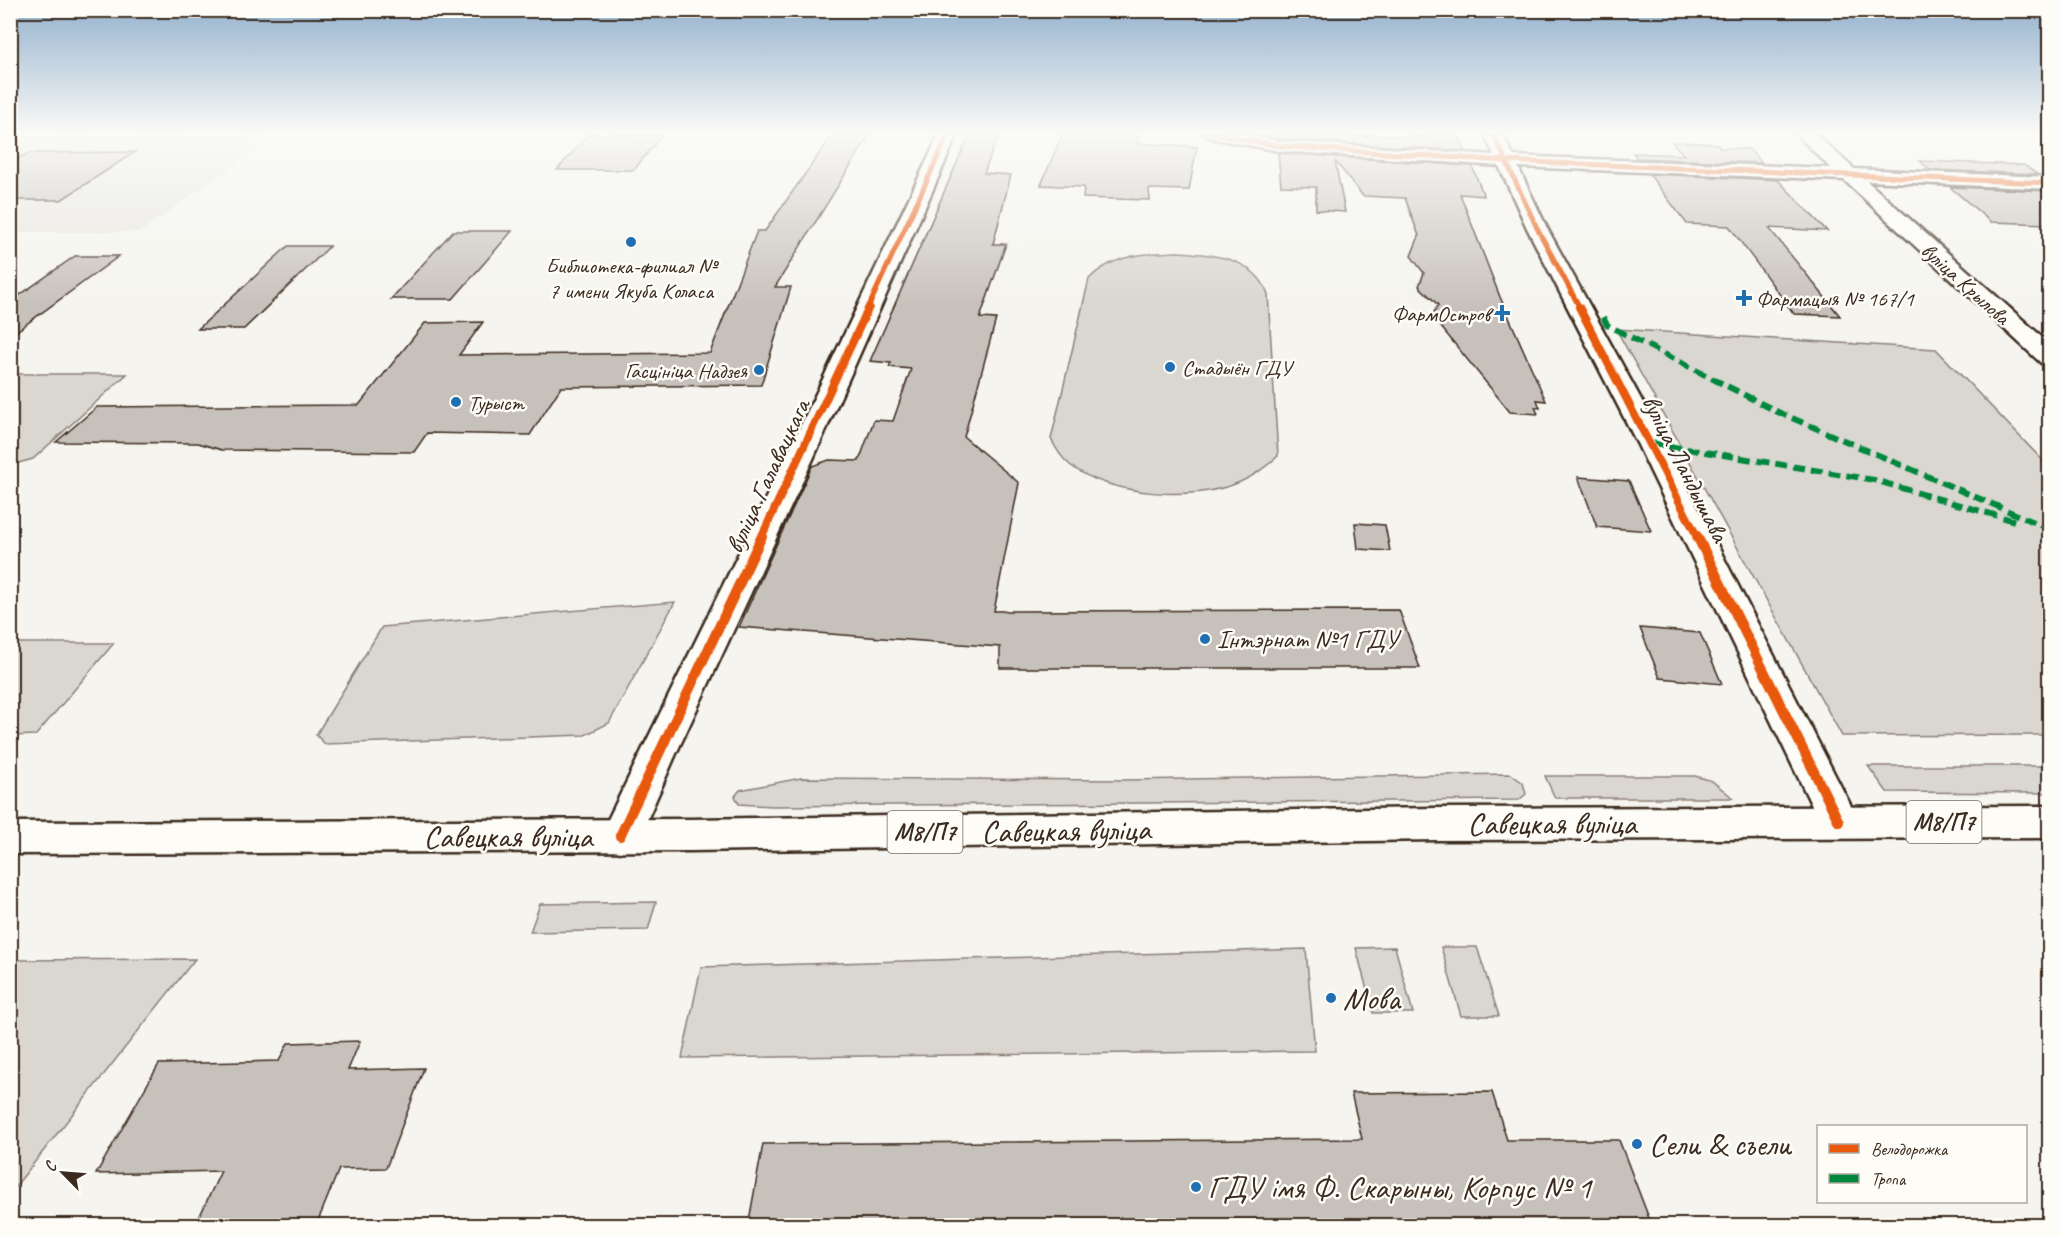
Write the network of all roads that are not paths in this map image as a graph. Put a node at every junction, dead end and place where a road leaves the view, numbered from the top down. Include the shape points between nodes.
1 (923, 191) edge
2 (1520, 191) edge
3 (1864, 191) edge
4 (2049, 358) edge
5 (1839, 822) junction
6 (2049, 822) edge
7 (620, 836) junction
8 (10, 838) edge

1 - 7 street, вуліца Галавацкага
2 - 5 street, вуліца Ландышава via 1651,442
3 - 4 street, вуліца Крылова
5 - 6 street, Савецкая вуліца / М8/П7
5 - 7 street, Савецкая вуліца / М8/П7
7 - 8 street, Савецкая вуліца / М8/П7

